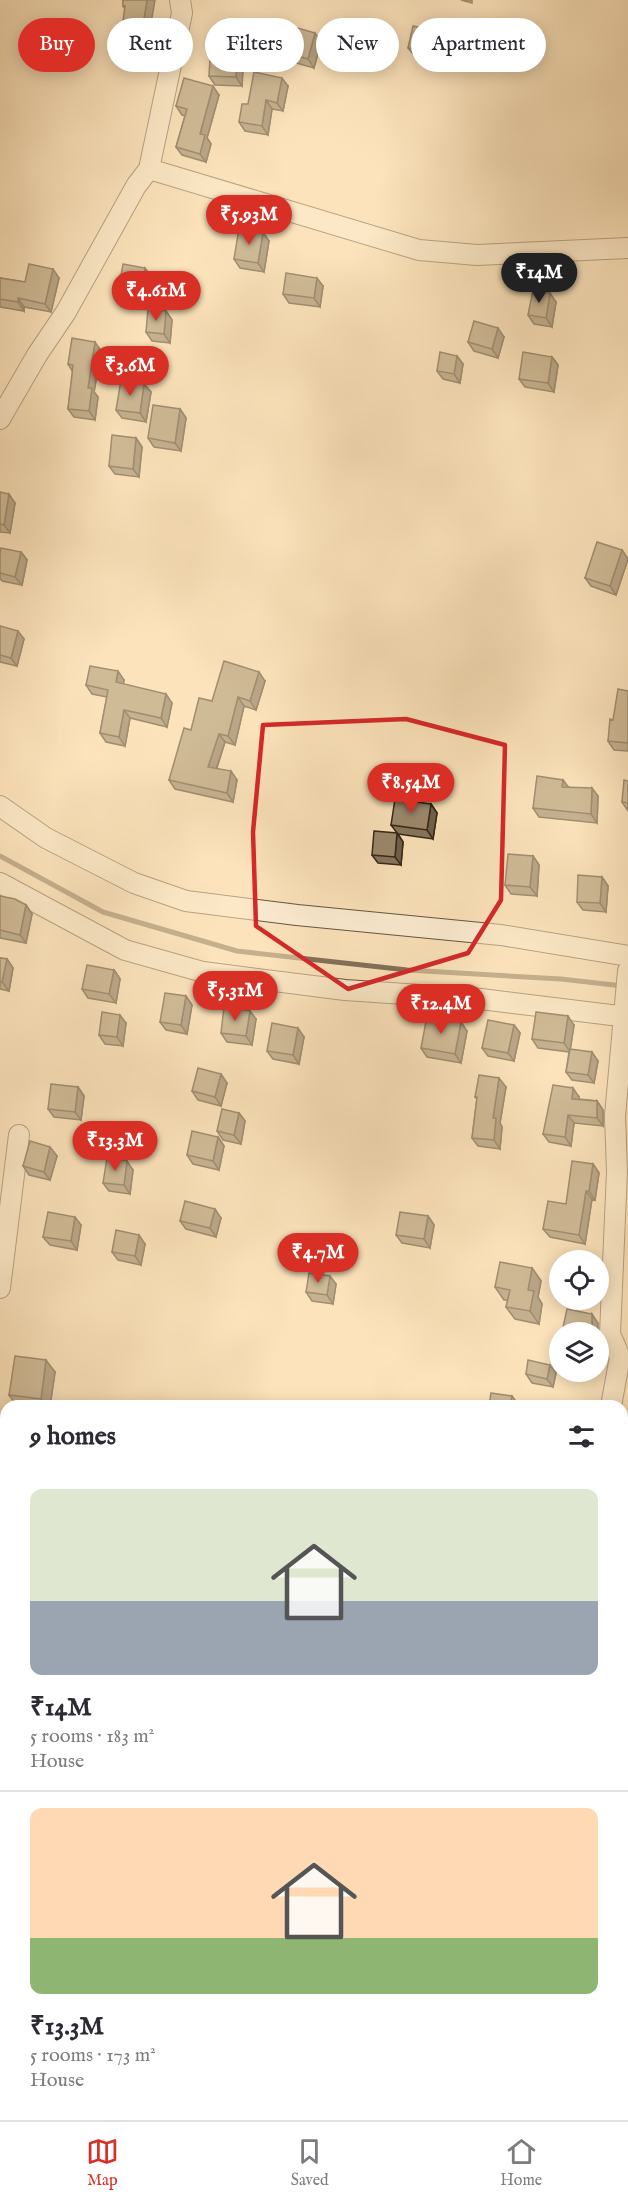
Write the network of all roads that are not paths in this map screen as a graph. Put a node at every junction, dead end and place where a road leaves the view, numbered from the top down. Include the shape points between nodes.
1 (180, 0) edge
2 (149, 169) junction
3 (628, 248) edge
4 (0, 419) edge
5 (0, 806) edge
6 (0, 883) edge
7 (628, 956) edge
8 (628, 975) edge
9 (625, 1011) edge
10 (19, 1135) dead end
11 (0, 1288) edge
12 (609, 1351) edge
13 (624, 1358) edge
14 (613, 1400) edge

1 - 2 street via 182,13
2 - 3 street via 420,250 477,255
2 - 4 street
5 - 7 street via 46,838 134,883 186,901 501,935
6 - 9 street via 125,950 203,972 345,990
8 - 9 street
9 - 13 street via 615,1116 617,1171 610,1334
10 - 11 street
12 - 13 street
13 - 14 street

